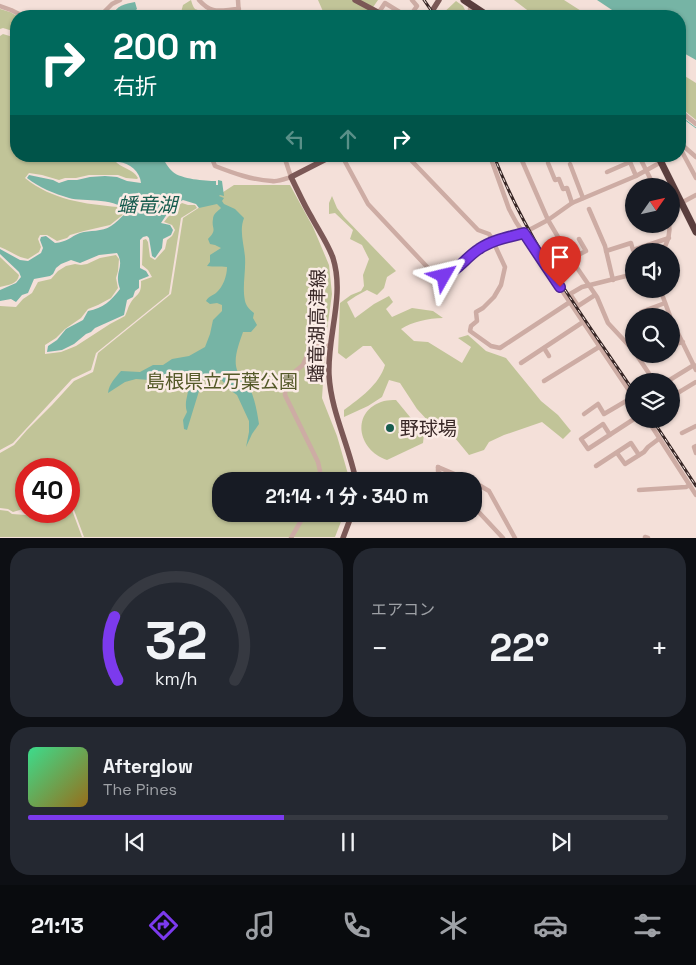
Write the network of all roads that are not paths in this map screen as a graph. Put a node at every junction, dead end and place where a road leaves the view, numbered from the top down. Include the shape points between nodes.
1 (120, 0) edge
2 (199, 0) edge
3 (238, 0) edge
4 (355, 0) edge
5 (412, 0) edge
6 (464, 0) edge
7 (386, 2) edge
8 (472, 5) junction
9 (239, 9) joint
10 (106, 10) edge
11 (210, 10) edge
12 (227, 10) edge
13 (374, 10) edge
14 (399, 10) edge
15 (413, 10) edge
16 (470, 10) edge
17 (479, 10) edge
18 (686, 116) edge
19 (696, 124) edge
20 (688, 150) edge
21 (696, 157) edge
22 (686, 159) edge
23 (213, 162) edge
24 (286, 162) edge
25 (320, 162) edge
26 (345, 162) edge
27 (413, 162) edge
28 (492, 162) edge
29 (523, 162) edge
30 (642, 162) edge
31 (656, 162) edge
32 (660, 162) edge
33 (548, 163) dead end
34 (570, 164) dead end
35 (647, 170) junction
36 (607, 172) dead end
37 (636, 176) junction
38 (291, 177) junction
39 (650, 178) edge
40 (696, 178) edge
41 (696, 195) edge
42 (583, 198) junction
43 (572, 203) junction
44 (681, 203) junction
45 (589, 209) dead end
46 (548, 220) junction
47 (696, 232) edge
48 (524, 233) junction
49 (670, 233) edge
50 (669, 238) junction
51 (579, 239) dead end
52 (493, 242) junction
53 (667, 243) edge
54 (606, 251) junction
55 (571, 258) junction
56 (625, 277) edge
57 (613, 280) junction
58 (589, 286) junction
59 (595, 295) junction
60 (663, 298) edge
61 (570, 302) junction
62 (665, 303) junction
63 (652, 308) edge
64 (667, 308) edge
65 (584, 322) junction
66 (680, 336) edge
67 (625, 341) edge
68 (683, 342) junction
69 (680, 343) edge
70 (330, 346) junction
71 (599, 347) junction
72 (544, 348) junction
73 (549, 356) dead end
74 (522, 363) dead end
75 (695, 367) edge
76 (680, 375) edge
77 (544, 381) dead end
78 (696, 382) edge
79 (625, 385) edge
80 (680, 392) edge
81 (625, 402) edge
82 (584, 414) dead end
83 (625, 425) edge
84 (696, 426) edge
85 (654, 428) edge
86 (682, 433) dead end
87 (610, 435) junction
88 (660, 438) junction
89 (696, 446) edge
90 (617, 453) junction
91 (696, 453) edge
92 (639, 455) junction
93 (596, 466) dead end
94 (320, 472) edge
95 (354, 472) edge
96 (439, 472) edge
97 (449, 472) edge
98 (690, 485) junction
99 (482, 486) edge
100 (638, 490) dead end
101 (696, 495) edge
102 (482, 516) edge
103 (300, 522) edge
104 (349, 522) edge
105 (500, 536) edge
106 (291, 538) edge
107 (343, 538) edge
108 (515, 538) edge

1 - 10 street
2 - 11 street
3 - 9 street
4 - 13 main road
5 - 15 street via 417,6
6 - 8 highway
7 - 14 street
8 - 16 street
8 - 17 highway
9 - 12 street
18 - 19 street
20 - 21 street
22 - 40 street
23 - 38 street via 215,166 234,174 272,181
24 - 38 street
25 - 38 main road
26 - 52 street via 368,204 434,274 449,274 473,253
27 - 52 street
28 - 48 street via 510,209
29 - 46 street
30 - 35 street
31 - 35 street
32 - 44 highway
33 - 43 street via 555,180 559,179 563,189 567,188
34 - 42 street
35 - 37 street
35 - 39 street
36 - 37 street via 630,162
37 - 42 street
38 - 70 main road, 蟠竜湖高津線 via 327,244 336,270
41 - 44 street
42 - 43 street
43 - 46 street
44 - 47 highway
45 - 54 street
46 - 48 street
46 - 55 street
48 - 52 street
48 - 61 street
49 - 50 street
50 - 53 street
50 - 54 street via 633,250 631,244
51 - 55 street via 586,251
52 - 61 street via 505,267 502,280 494,297 476,312 477,320 470,331 491,346 500,348
54 - 57 street
55 - 58 street
56 - 57 street
57 - 58 street
58 - 59 street
58 - 59 street via 570,294 578,306
59 - 67 street via 608,323
60 - 62 street
61 - 65 street
62 - 63 street
62 - 64 street
65 - 71 street
65 - 72 street
66 - 68 street
68 - 69 street
68 - 75 street
70 - 94 street via 322,345 309,351 303,365 289,377 285,388
70 - 95 main road, 蟠竜湖高津線 via 332,398
71 - 77 street
71 - 79 street
72 - 73 street
72 - 74 street
75 - 76 street
78 - 80 street
81 - 82 street via 604,414 598,404
83 - 87 street
84 - 86 street
85 - 88 street
87 - 87 street via 588,449 581,439 603,424
88 - 92 street
88 - 98 street
89 - 91 street
90 - 92 street via 625,464
90 - 92 street via 631,443
90 - 93 street
96 - 97 street via 438,467
98 - 100 street
98 - 101 street
99 - 108 street via 490,490
102 - 105 street
103 - 106 street
104 - 107 main road

